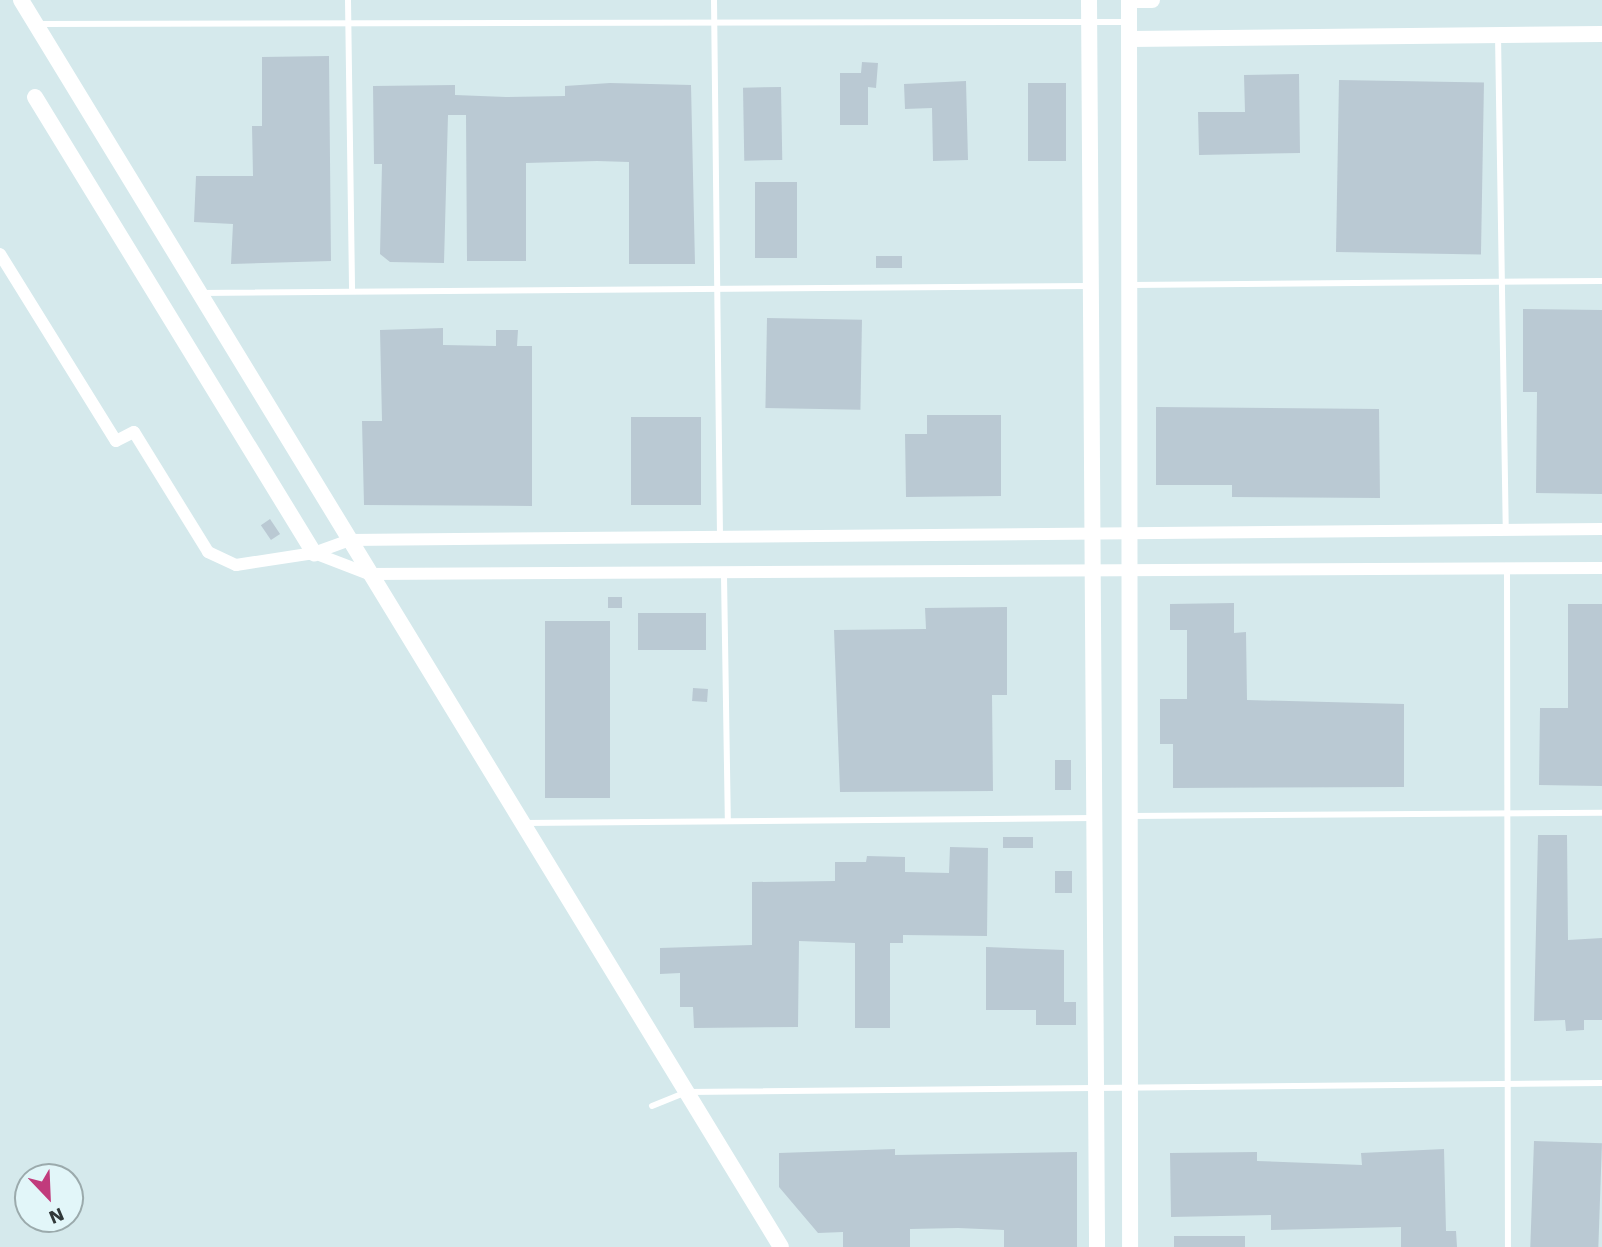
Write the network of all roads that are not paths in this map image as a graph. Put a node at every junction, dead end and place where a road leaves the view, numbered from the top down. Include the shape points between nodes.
1 (21, 0) edge
2 (348, 0) edge
3 (714, 0) edge
4 (1089, 0) edge
5 (1129, 0) edge
6 (1152, 0) edge
7 (1090, 22) junction
8 (1130, 22) junction
9 (36, 24) junction
10 (715, 25) junction
11 (349, 27) junction
12 (1602, 34) edge
13 (1498, 35) junction
14 (1130, 39) junction
15 (35, 97) dead end
16 (0, 254) edge
17 (1602, 281) edge
18 (1502, 282) junction
19 (1131, 285) junction
20 (1093, 286) junction
21 (717, 288) junction
22 (352, 289) junction
23 (199, 293) junction
24 (1602, 529) edge
25 (1506, 530) junction
26 (1131, 533) junction
27 (1095, 534) junction
28 (720, 537) junction
29 (349, 540) junction
30 (314, 553) junction
31 (1602, 568) edge
32 (1507, 569) junction
33 (1096, 572) junction
34 (1132, 572) junction
35 (369, 574) junction
36 (724, 576) junction
37 (1602, 813) edge
38 (1511, 814) junction
39 (1129, 816) junction
40 (1098, 818) junction
41 (728, 821) junction
42 (522, 823) junction
43 (1602, 1083) edge
44 (1094, 1084) junction
45 (1508, 1084) junction
46 (1130, 1085) junction
47 (687, 1092) junction
48 (652, 1106) dead end
49 (781, 1247) edge
50 (1097, 1247) edge
51 (1130, 1247) edge
52 (1508, 1247) edge

1 - 9 street
2 - 11 lane
3 - 10 lane
4 - 7 street
5 - 6 street
5 - 8 street
7 - 8 lane
7 - 10 lane
7 - 20 street
8 - 14 street
9 - 11 lane
9 - 23 street
10 - 11 lane
10 - 21 lane
11 - 22 lane
12 - 13 street
13 - 14 street
13 - 18 lane
14 - 19 street
15 - 30 street
16 - 30 street via 116,441 134,432 208,552 250,565
17 - 18 lane
18 - 19 lane
18 - 25 lane
19 - 26 street
20 - 21 lane
20 - 27 street
21 - 22 lane
21 - 28 lane
22 - 23 lane
23 - 29 street
24 - 25 street
25 - 26 street
26 - 27 street
26 - 34 street
27 - 28 street
27 - 33 street
28 - 29 street
29 - 30 street
29 - 35 street
30 - 35 street
31 - 32 street
32 - 34 street
32 - 38 lane
33 - 34 street
33 - 36 street
33 - 40 street
34 - 39 street
35 - 36 street
35 - 42 street
36 - 41 lane
37 - 38 lane
38 - 39 lane
38 - 45 lane
39 - 46 street
40 - 41 lane
40 - 44 street
41 - 42 lane
42 - 47 street
43 - 45 lane
44 - 46 lane
44 - 47 lane
44 - 50 street
45 - 46 lane
45 - 52 lane
46 - 51 street
47 - 48 lane
47 - 49 street

